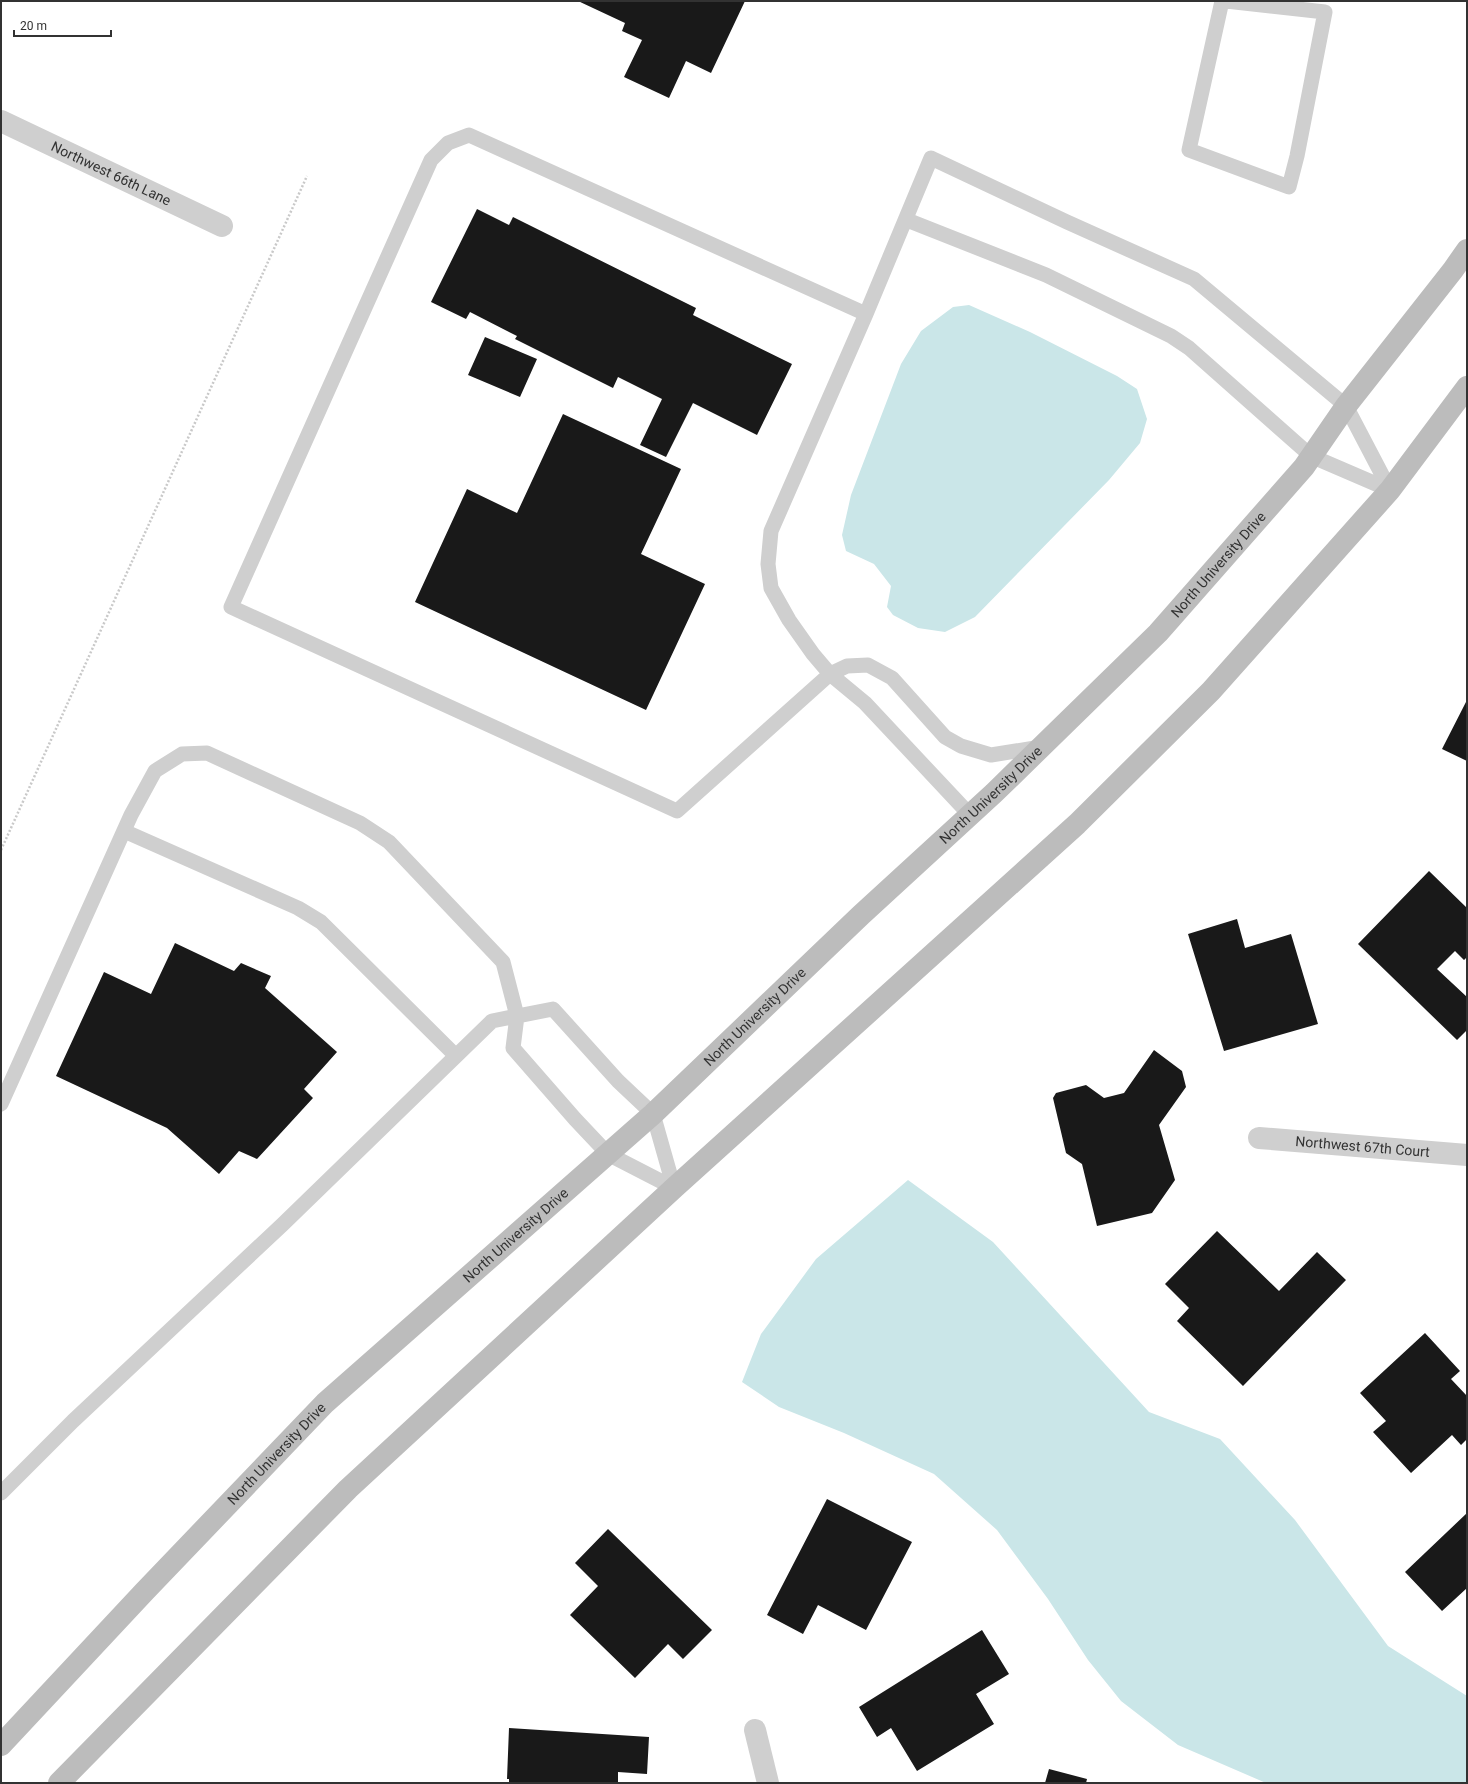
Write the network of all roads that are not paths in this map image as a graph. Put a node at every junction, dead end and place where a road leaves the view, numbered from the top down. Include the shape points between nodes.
1 (1222, 1) edge
2 (1226, 1) edge
3 (1, 121) edge
4 (907, 220) junction
5 (222, 226) dead end
6 (1467, 250) edge
7 (866, 314) junction
8 (1467, 387) edge
9 (1346, 406) junction
10 (1311, 456) junction
11 (1390, 490) junction
12 (830, 674) junction
13 (1041, 747) junction
14 (970, 815) junction
15 (124, 831) junction
16 (517, 1016) junction
17 (456, 1056) junction
18 (1, 1104) edge
19 (653, 1114) junction
20 (1259, 1138) dead end
21 (608, 1154) junction
22 (1467, 1154) edge
23 (674, 1188) junction
24 (1, 1493) edge
25 (755, 1730) dead end
26 (1, 1745) edge
27 (59, 1783) edge
28 (768, 1783) edge

1 - 2 lane via 1189,150 1289,187 1325,12
3 - 5 street, Northwest 66th Lane
4 - 7 lane
4 - 9 lane via 931,158 1194,279
4 - 10 lane via 1046,275 1171,336 1189,348
6 - 9 main road, North University Drive
7 - 12 lane via 771,531 768,564 771,588 789,620
7 - 12 lane via 469,135 448,142 431,160 231,607 677,811
8 - 11 main road
9 - 10 main road, North University Drive
9 - 11 lane
10 - 11 lane
10 - 13 main road, North University Drive via 1158,632
11 - 23 main road via 1211,691 1077,824
12 - 13 lane via 847,666 868,665 892,678 945,737 962,746 991,755
12 - 14 lane via 865,703
13 - 14 main road, North University Drive
14 - 19 main road, North University Drive via 861,915
15 - 16 lane via 155,771 182,754 208,753 360,823 389,842 503,962
15 - 17 lane via 298,908 321,922
15 - 18 lane
16 - 17 lane via 492,1021
16 - 19 lane via 553,1009 618,1081
16 - 21 lane via 513,1048
17 - 24 lane via 282,1225 73,1420
19 - 21 main road, North University Drive
19 - 23 lane
20 - 22 street, Northwest 67th Court
21 - 23 lane
21 - 26 main road, North University Drive via 325,1403
23 - 27 main road via 348,1489
25 - 28 street

